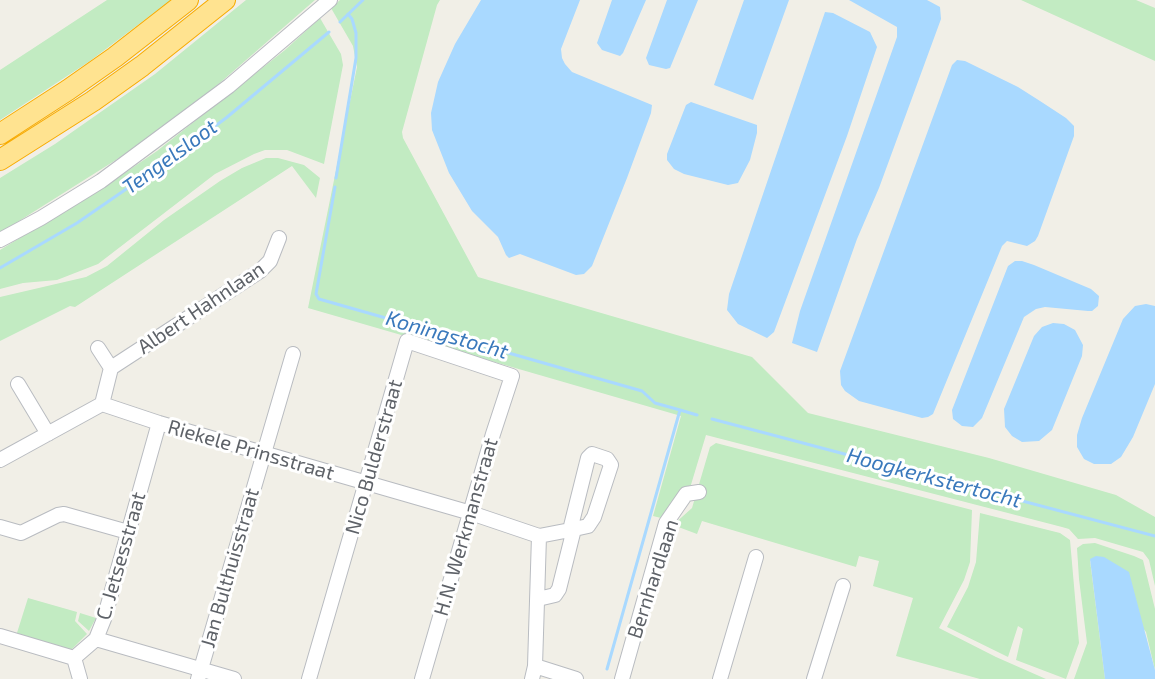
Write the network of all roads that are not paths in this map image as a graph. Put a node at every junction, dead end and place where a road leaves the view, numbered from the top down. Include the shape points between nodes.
1 (189, 0) edge
2 (225, 0) edge
3 (330, 0) edge
4 (0, 134) edge
5 (0, 160) edge
6 (279, 238) dead end
7 (0, 240) edge
8 (98, 348) dead end
9 (293, 354) dead end
10 (111, 368) junction
11 (512, 376) joint
12 (18, 384) dead end
13 (102, 404) junction
14 (159, 423) junction
15 (48, 434) junction
16 (263, 453) junction
17 (0, 460) edge
18 (367, 483) junction
19 (699, 492) dead end
20 (471, 513) junction
21 (0, 527) edge
22 (572, 530) junction
23 (128, 532) junction
24 (539, 536) junction
25 (756, 557) dead end
26 (843, 586) dead end
27 (538, 599) junction
28 (0, 636) edge
29 (96, 639) junction
30 (74, 658) junction
31 (533, 673) edge
32 (199, 674) edge
33 (80, 679) edge
34 (234, 679) edge
35 (309, 679) edge
36 (422, 679) edge
37 (576, 679) edge
38 (622, 679) edge
39 (720, 679) edge
40 (814, 679) edge

1 - 4 highway via 115,57
2 - 5 highway via 93,101
3 - 7 street via 229,86 101,181
6 - 10 street, Albert Hahnlaan via 270,261 260,271
8 - 10 street
9 - 16 street, Jan Bulthuisstraat
10 - 13 street
11 - 18 street, Nico Bulderstraat via 407,341
11 - 20 street, H.N. Werkmanstraat
12 - 15 street
13 - 14 street, Riekele Prinsstraat
13 - 15 street
14 - 16 street, Riekele Prinsstraat
14 - 23 street, C. Jetsesstraat
15 - 17 street
16 - 18 street, Riekele Prinsstraat
16 - 32 street, Jan Bulthuisstraat
18 - 20 street, Riekele Prinsstraat
18 - 35 street, Nico Bulderstraat
19 - 38 street, Bernhardlaan via 686,494 666,523
20 - 24 street, Riekele Prinsstraat
20 - 36 street, H.N. Werkmanstraat
21 - 23 street via 21,533 64,514
22 - 22 street via 588,458 592,454 607,459 610,465 594,518 588,526
22 - 24 street
22 - 27 street via 559,589 555,595
23 - 29 street, C. Jetsesstraat
24 - 27 street
25 - 39 street
26 - 40 street
27 - 31 street
28 - 30 street
29 - 30 street, C. Jetsesstraat
29 - 32 street
30 - 33 street
31 - 37 street
32 - 34 street

